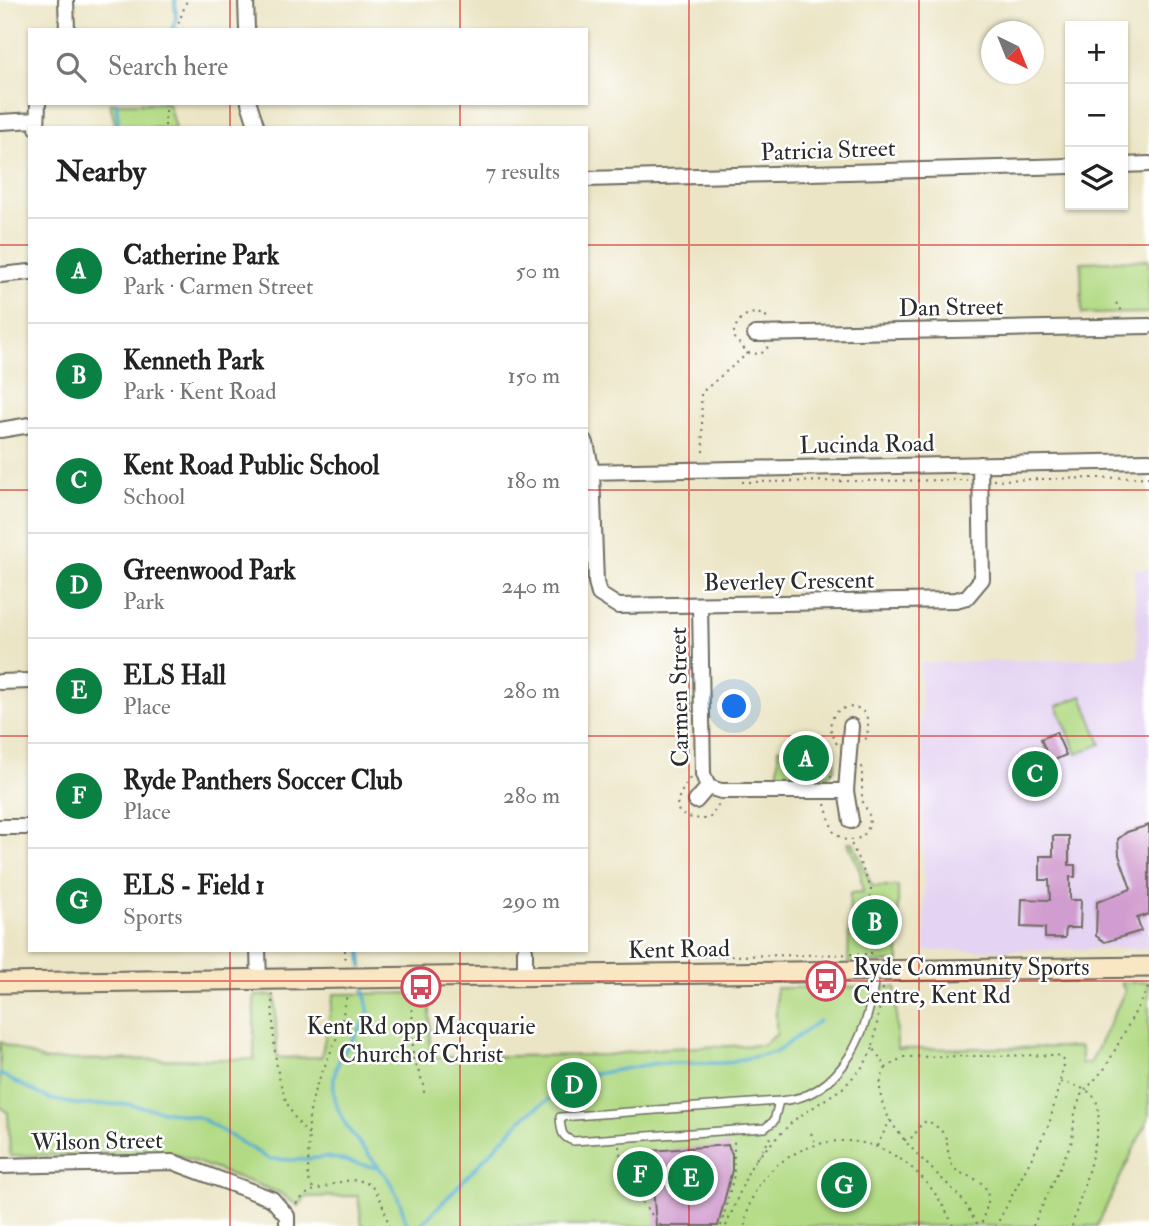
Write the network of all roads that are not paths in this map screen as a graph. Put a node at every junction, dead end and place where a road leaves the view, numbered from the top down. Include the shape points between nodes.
1 (66, 0) edge
2 (246, 0) edge
3 (67, 28) edge
4 (247, 28) edge
5 (38, 105) edge
6 (250, 105) edge
7 (0, 122) edge
8 (36, 124) edge
9 (256, 126) edge
10 (1149, 164) edge
11 (1128, 165) edge
12 (1065, 166) edge
13 (588, 179) edge
14 (28, 272) edge
15 (0, 275) edge
16 (1149, 326) edge
17 (755, 334) dead end
18 (28, 425) edge
19 (0, 430) edge
20 (1149, 461) edge
21 (980, 464) junction
22 (589, 472) edge
23 (700, 605) junction
24 (28, 681) edge
25 (0, 682) edge
26 (851, 726) dead end
27 (708, 787) junction
28 (846, 791) junction
29 (696, 801) dead end
30 (851, 821) dead end
31 (0, 827) edge
32 (28, 827) edge
33 (258, 952) edge
34 (525, 952) edge
35 (1149, 967) edge
36 (880, 970) junction
37 (525, 976) junction
38 (0, 982) edge
39 (266, 987) junction
40 (779, 1101) junction
41 (0, 1166) edge
42 (287, 1221) edge

1 - 3 street
2 - 4 street
5 - 8 street
6 - 9 street
7 - 8 street
10 - 11 street
12 - 13 street, Patricia Street
14 - 15 street
16 - 17 street, Dan Street
18 - 19 street
20 - 21 street, Lucinda Road
21 - 22 street, Lucinda Road
21 - 23 street, Beverley Crescent via 982,579 967,597
22 - 23 street, Beverley Crescent via 600,594 618,606
23 - 27 street, Carmen Street via 703,774
24 - 25 street
26 - 28 street
27 - 28 street, Carmen Street via 721,792
27 - 29 street, Carmen Street
28 - 30 street
31 - 32 street
33 - 39 street
34 - 37 street
35 - 36 street, Kent Road
36 - 37 street, Kent Road
36 - 40 lane via 863,1031 845,1063 822,1087
37 - 39 street, Kent Road
38 - 39 street, Kent Road
40 - 40 lane via 560,1118 566,1139 765,1128 774,1121
41 - 42 street, Wilson Street via 173,1162 272,1199

